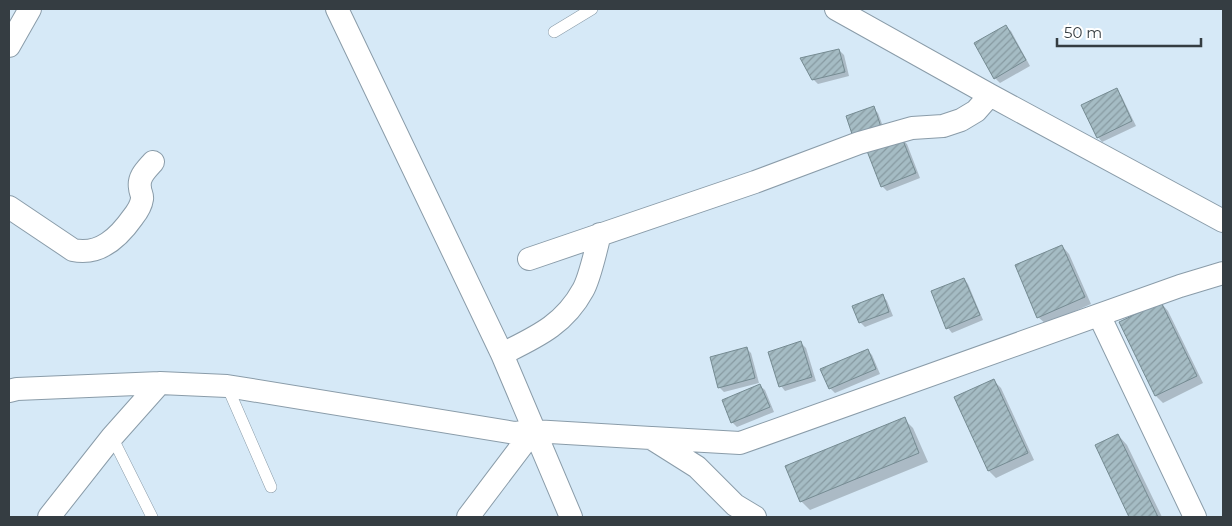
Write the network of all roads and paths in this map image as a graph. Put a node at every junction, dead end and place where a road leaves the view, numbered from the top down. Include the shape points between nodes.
1 (30, 9) edge
2 (337, 9) edge
3 (592, 9) edge
4 (836, 9) edge
5 (554, 32) dead end
6 (9, 46) edge
7 (990, 95) junction
8 (152, 162) dead end
9 (9, 207) edge
10 (1223, 221) edge
11 (600, 234) junction
12 (529, 259) dead end
13 (1223, 273) edge
14 (1099, 315) junction
15 (502, 354) junction
16 (160, 383) junction
17 (227, 386) junction
18 (9, 391) edge
19 (534, 431) junction
20 (112, 438) junction
21 (651, 438) junction
22 (271, 487) dead end
23 (49, 517) edge
24 (152, 517) edge
25 (468, 517) edge
26 (571, 517) edge
27 (756, 517) edge
28 (1195, 517) edge

1 - 6 street
2 - 15 street
3 - 5 lane
4 - 7 street
7 - 10 street
7 - 11 street via 976,111 961,120 943,126 912,128 859,143
8 - 9 street via 140,178 143,198 138,210 119,236 94,250 73,250
11 - 12 street
11 - 15 street via 584,289 562,318 541,335
13 - 14 street
14 - 21 street via 740,442
14 - 28 street
15 - 19 street
16 - 17 street
16 - 18 street
16 - 20 street
17 - 19 street via 515,432
17 - 22 lane
19 - 21 street
19 - 25 street
19 - 26 street
20 - 23 street
20 - 24 lane
21 - 27 street via 697,467 735,505

